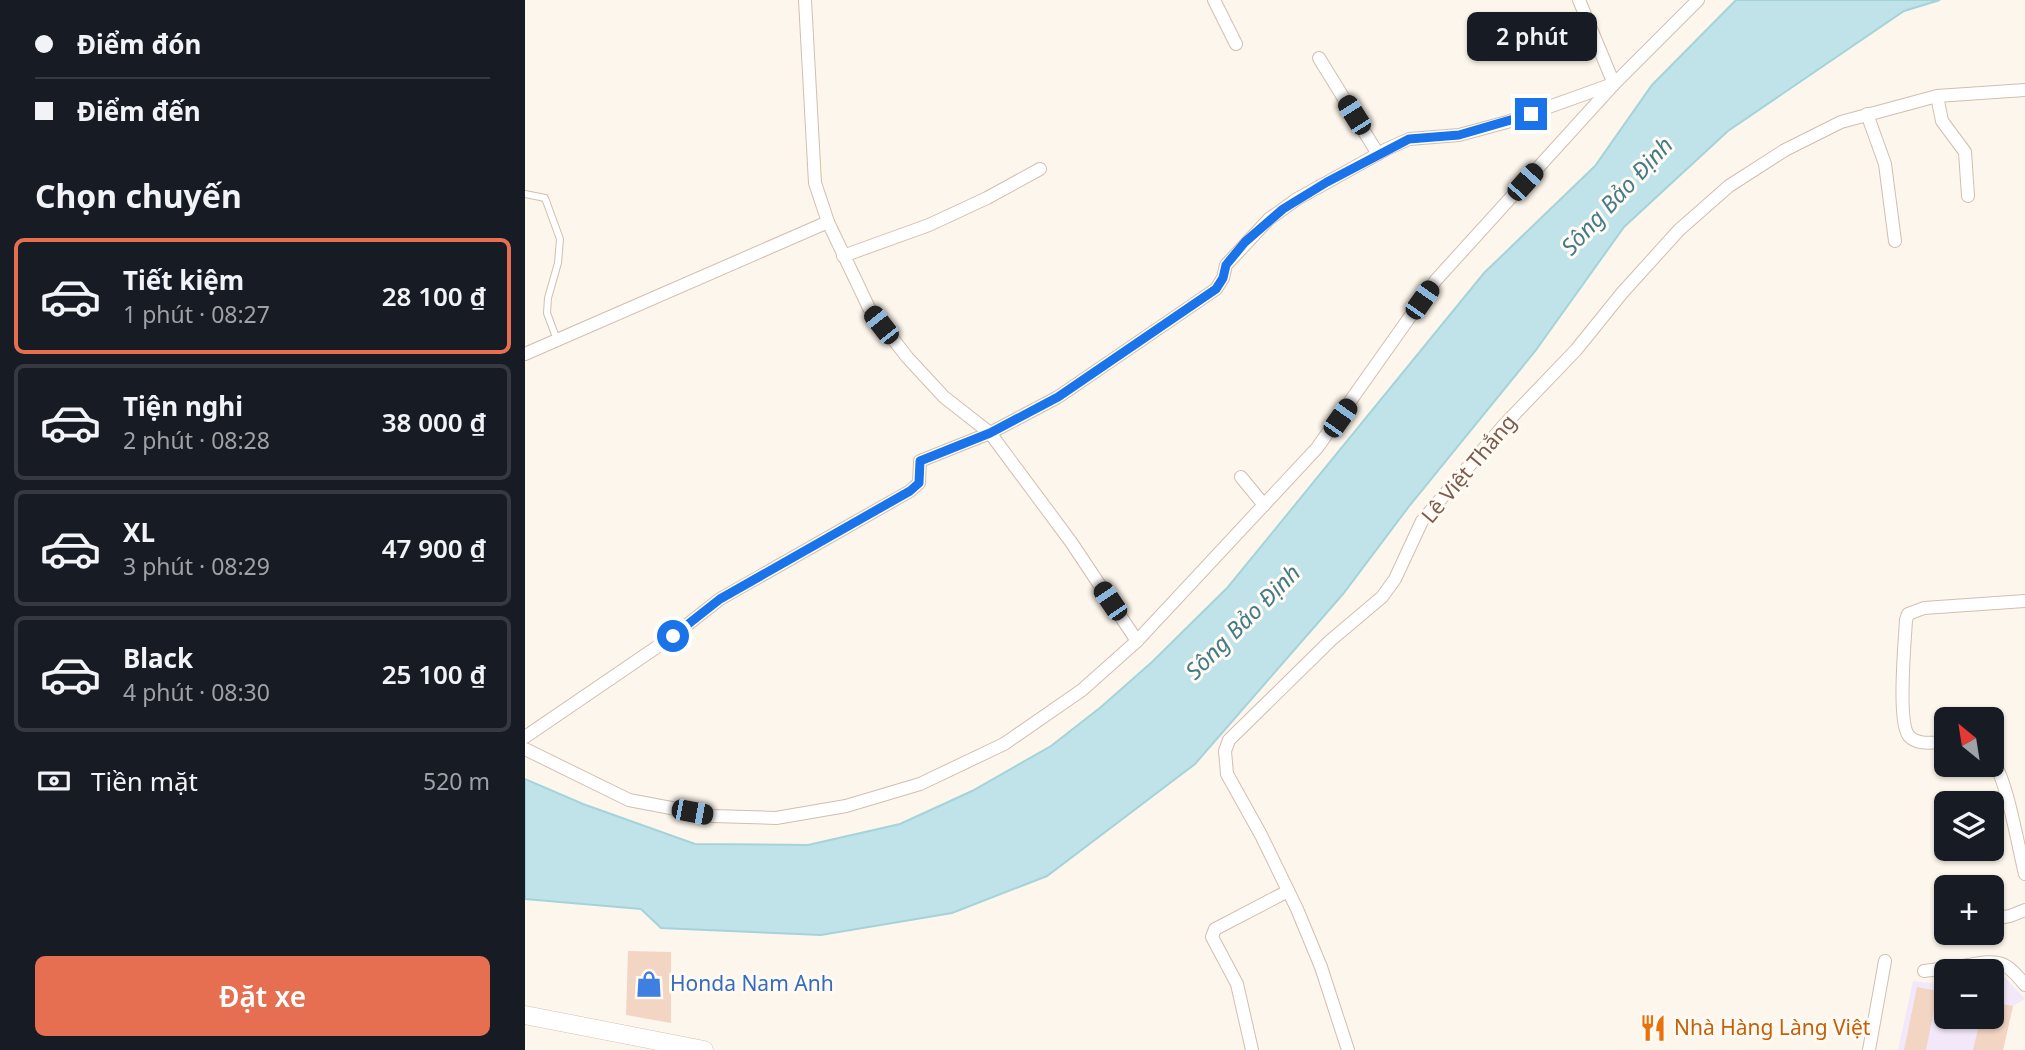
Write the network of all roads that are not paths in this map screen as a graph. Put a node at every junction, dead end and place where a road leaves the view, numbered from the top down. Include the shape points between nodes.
1 (805, 0) edge
2 (1214, 0) edge
3 (1579, 0) edge
4 (1697, 0) edge
5 (1236, 44) dead end
6 (1319, 58) dead end
7 (1613, 84) junction
8 (2025, 89) edge
9 (1937, 96) junction
10 (1867, 114) junction
11 (1378, 153) junction
12 (1040, 169) dead end
13 (525, 194) edge
14 (1968, 196) dead end
15 (828, 222) junction
16 (1895, 241) dead end
17 (843, 256) junction
18 (557, 340) junction
19 (525, 354) edge
20 (990, 433) junction
21 (1241, 477) dead end
22 (1264, 505) junction
23 (2025, 601) edge
24 (1137, 641) junction
25 (525, 737) edge
26 (1934, 743) edge
27 (525, 749) edge
28 (2001, 777) edge
29 (2025, 874) edge
30 (1288, 891) junction
31 (2025, 910) edge
32 (2004, 917) edge
33 (1885, 961) dead end
34 (1924, 971) dead end
35 (2025, 985) edge
36 (527, 1016) edge
37 (704, 1050) edge
38 (1252, 1050) edge
39 (1348, 1050) edge
40 (1869, 1050) edge

1 - 15 street via 815,183
2 - 5 street
3 - 7 street
4 - 7 street
6 - 11 street
7 - 11 street via 1507,122 1459,135 1409,139
7 - 22 street via 1436,280 1317,448
8 - 9 street, Lê Việt Thắng
9 - 10 street, Lê Việt Thắng
9 - 14 street via 1943,121 1965,152
10 - 16 street via 1885,164
10 - 30 street, Lê Việt Thắng via 1785,150 1728,186 1679,230 1422,521 1382,597 1331,640 1230,740 1225,751 1227,774
11 - 20 street via 1269,219 1226,265 1216,289 1072,389
12 - 17 street via 929,225
13 - 18 lane via 545,198 560,239 547,313
15 - 17 street
15 - 18 street
17 - 20 street via 869,309 907,357 944,397
18 - 19 street
20 - 24 street
20 - 25 street via 920,461 919,483 910,491 720,599
21 - 22 street
22 - 24 street
23 - 26 street via 1924,608 1908,614 1904,725 1915,740
24 - 27 street via 1083,690 1004,744 920,784 846,806 776,818 713,816 629,800
28 - 29 street
30 - 38 street via 1215,929 1212,937 1237,984
30 - 39 street, Lê Việt Thắng via 1321,967
31 - 32 street
33 - 40 street
34 - 35 street via 1988,960 2010,968
36 - 37 main road

